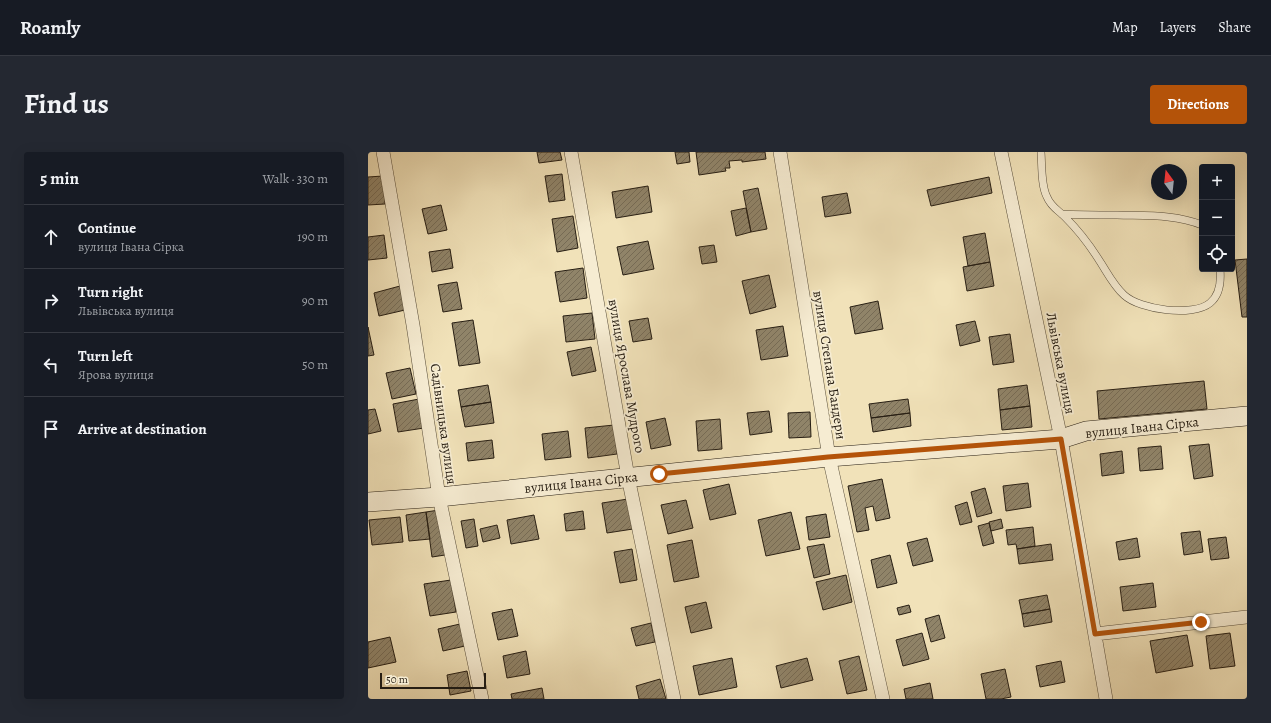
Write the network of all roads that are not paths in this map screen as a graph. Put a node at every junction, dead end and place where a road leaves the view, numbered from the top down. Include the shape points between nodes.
1 (383, 152) edge
2 (571, 152) edge
3 (780, 152) edge
4 (1001, 152) edge
5 (1041, 152) edge
6 (1062, 214) junction
7 (1199, 224) edge
8 (1220, 272) edge
9 (1247, 416) edge
10 (1061, 439) junction
11 (828, 457) junction
12 (628, 477) junction
13 (439, 497) junction
14 (368, 502) edge
15 (1247, 617) edge
16 (1095, 634) junction
17 (482, 699) edge
18 (674, 699) edge
19 (883, 699) edge
20 (1106, 699) edge

1 - 13 street, Садівницька вулиця
2 - 12 street, вулиця Ярослава Мудрого
3 - 11 street, вулиця Степана Бандери
4 - 10 street, Львівська вулиця
5 - 6 lane via 1045,195 1050,205
6 - 7 lane via 1155,216
6 - 8 lane via 1080,232 1115,285 1133,302 1169,310 1188,311 1202,308 1212,302 1217,294
9 - 10 street, вулиця Івана Сірка via 1086,431
10 - 11 street, вулиця Івана Сірка
10 - 16 street, Львівська вулиця
11 - 12 street, вулиця Івана Сірка
11 - 19 street, вулиця Степана Бандери
12 - 13 street, вулиця Івана Сірка
12 - 18 street, вулиця Ярослава Мудрого
13 - 14 street, вулиця Івана Сірка
13 - 17 street, Садівницька вулиця
15 - 16 street
16 - 20 street, Львівська вулиця

